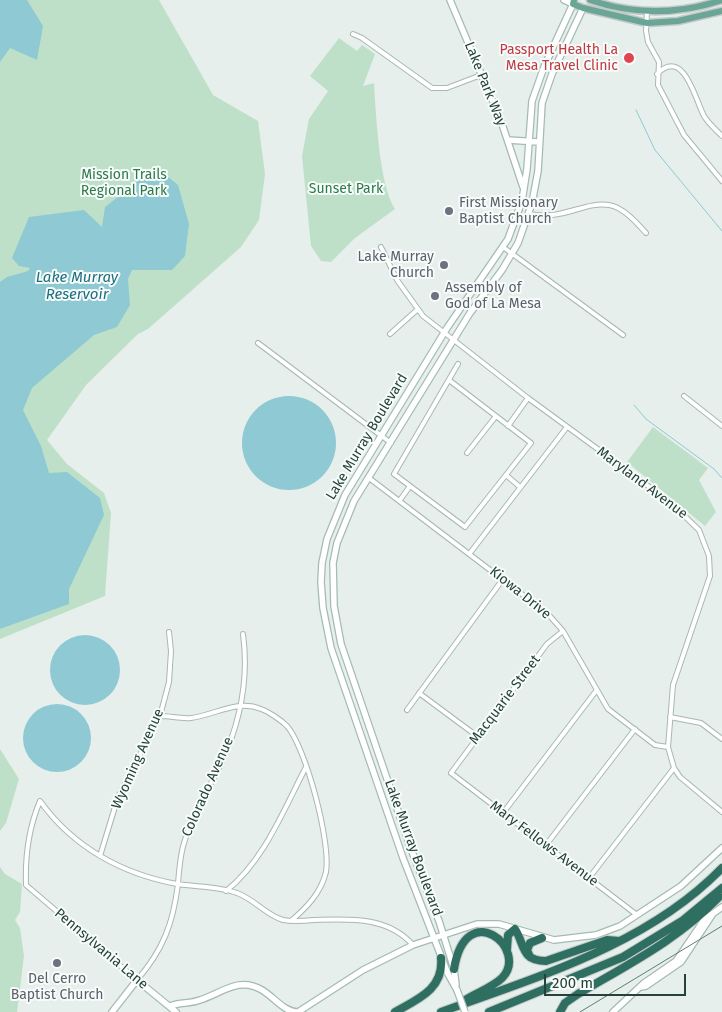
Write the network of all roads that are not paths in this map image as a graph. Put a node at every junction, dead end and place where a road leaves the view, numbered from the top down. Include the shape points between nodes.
1 (450, 0) edge
2 (564, 0) edge
3 (588, 0) edge
4 (722, 0) edge
5 (574, 2) edge
6 (582, 8) junction
7 (722, 11) edge
8 (646, 12) junction
9 (647, 23) junction
10 (352, 34) dead end
11 (659, 62) junction
12 (672, 66) junction
13 (657, 74) junction
14 (480, 75) junction
15 (722, 136) edge
16 (508, 140) junction
17 (528, 142) junction
18 (539, 142) junction
19 (722, 181) edge
20 (524, 189) junction
21 (529, 214) junction
22 (646, 234) dead end
23 (381, 247) dead end
24 (503, 248) junction
25 (511, 254) junction
26 (418, 309) junction
27 (444, 333) junction
28 (390, 334) dead end
29 (623, 335) dead end
30 (453, 340) junction
31 (258, 343) dead end
32 (458, 364) dead end
33 (449, 380) junction
34 (684, 396) dead end
35 (528, 398) junction
36 (496, 416) junction
37 (508, 426) junction
38 (722, 426) edge
39 (567, 427) junction
40 (383, 436) junction
41 (392, 443) junction
42 (467, 453) dead end
43 (506, 475) junction
44 (369, 478) junction
45 (410, 486) junction
46 (520, 487) junction
47 (400, 500) junction
48 (470, 553) junction
49 (503, 579) junction
50 (563, 631) junction
51 (168, 632) dead end
52 (243, 634) dead end
53 (596, 691) junction
54 (419, 693) junction
55 (242, 704) junction
56 (407, 710) dead end
57 (160, 716) junction
58 (670, 717) junction
59 (635, 729) junction
60 (477, 736) junction
61 (722, 739) edge
62 (668, 746) junction
63 (306, 767) junction
64 (674, 768) junction
65 (451, 773) joint
66 (386, 776) junction
67 (376, 780) junction
68 (503, 812) junction
69 (722, 812) edge
70 (546, 845) junction
71 (722, 848) edge
72 (411, 849) junction
73 (402, 855) junction
74 (100, 856) junction
75 (722, 868) edge
76 (589, 878) junction
77 (178, 884) junction
78 (722, 888) edge
79 (226, 891) junction
80 (722, 893) edge
81 (722, 907) edge
82 (637, 916) junction
83 (291, 920) junction
84 (515, 928) junction
85 (443, 934) junction
86 (433, 937) junction
87 (542, 938) junction
88 (621, 941) junction
89 (413, 945) junction
90 (507, 949) junction
91 (530, 957) junction
92 (441, 958) junction
93 (454, 969) junction
94 (138, 980) junction
95 (457, 990) junction
96 (170, 1006) junction
97 (455, 1007) junction
98 (112, 1012) edge
99 (176, 1012) edge
100 (293, 1012) edge
101 (395, 1012) edge
102 (441, 1012) edge
103 (465, 1012) edge
104 (489, 1012) edge
105 (560, 1012) edge
106 (613, 1012) edge

1 - 14 main road, Lake Park Way
2 - 5 main road
3 - 6 main road, Lake Murray Boulevard
3 - 8 main road
4 - 8 main road via 676,12
5 - 6 main road
5 - 17 main road, Lake Murray Boulevard via 536,85
6 - 9 main road
6 - 18 main road, Lake Murray Boulevard via 547,87 542,103
7 - 9 main road via 678,21
8 - 9 street
9 - 11 street via 648,42
10 - 14 street via 432,88 447,88
11 - 12 street
11 - 13 street
12 - 13 street
12 - 15 street via 683,71 689,79 705,118
13 - 19 street via 658,85 684,135
14 - 16 main road, Lake Park Way
16 - 17 main road, Lake Park Way
16 - 20 main road
17 - 18 main road, Lake Park Way
17 - 20 main road, Lake Murray Boulevard
18 - 21 main road, Lake Murray Boulevard via 538,171
20 - 24 main road, Lake Murray Boulevard
21 - 22 street via 561,215 609,204 631,218
21 - 25 main road, Lake Murray Boulevard
23 - 26 street, Maryland Avenue via 396,280
24 - 25 street
24 - 27 main road, Lake Murray Boulevard
25 - 29 street
25 - 30 main road, Lake Murray Boulevard
26 - 27 street, Maryland Avenue
26 - 28 street
27 - 30 street, Maryland Avenue
27 - 40 main road, Lake Murray Boulevard
30 - 35 street, Maryland Avenue
30 - 41 main road, Lake Murray Boulevard
31 - 40 street
32 - 33 street
33 - 36 street
33 - 45 street via 394,474
34 - 38 street
35 - 37 street
35 - 39 street, Maryland Avenue
36 - 37 street
36 - 42 street
37 - 43 street via 531,443
39 - 46 street
39 - 58 street, Maryland Avenue via 670,502 695,524 706,542 710,562 708,583 679,662
40 - 41 street
40 - 67 main road, Lake Murray Boulevard via 337,511 327,539 321,582 331,648
41 - 44 main road, Lake Murray Boulevard
43 - 45 street via 465,527
43 - 46 street
44 - 47 street, Kiowa Drive
44 - 66 main road, Lake Murray Boulevard via 354,501 337,543 332,582 341,644
45 - 47 street
46 - 48 street
47 - 48 street, Kiowa Drive
48 - 49 street, Kiowa Drive
49 - 50 street, Kiowa Drive via 537,604
49 - 54 street
50 - 53 street, Kiowa Drive
50 - 60 street, Macquarie Street via 543,649
51 - 57 street, Wyoming Avenue via 171,651 169,682
52 - 55 street, Colorado Avenue via 245,671
53 - 59 street, Kiowa Drive via 608,709
53 - 68 street
54 - 56 street
54 - 60 street
55 - 57 street via 190,718
55 - 63 street via 261,709 286,726
55 - 77 street, Colorado Avenue via 222,761 183,843
57 - 74 street, Wyoming Avenue via 118,797
58 - 61 street via 701,723
58 - 62 street, Maryland Avenue
59 - 62 street, Kiowa Drive via 655,745
59 - 70 street
60 - 65 street, Macquarie Street
62 - 64 street, Maryland Avenue
63 - 79 street via 261,851
63 - 83 street via 320,815 326,865 316,895
64 - 69 street, Maryland Avenue via 680,777
64 - 76 street
65 - 68 street, Mary Fellows Avenue
66 - 67 main road
66 - 72 main road, Lake Murray Boulevard
67 - 73 main road, Lake Murray Boulevard
68 - 70 street, Mary Fellows Avenue
70 - 76 street, Mary Fellows Avenue
71 - 82 main road via 680,886
72 - 73 main road
72 - 85 main road, Lake Murray Boulevard
73 - 86 main road, Lake Murray Boulevard
74 - 77 street via 141,876
74 - 94 street, Pennsylvania Lane via 74,839 40,801 33,817 26,885
75 - 88 highway via 660,918
76 - 82 street, Mary Fellows Avenue
77 - 79 street
77 - 94 street, Colorado Avenue via 166,936
78 - 104 highway via 682,921 623,957
79 - 83 street via 236,892 268,912
80 - 105 highway via 706,911 672,937 578,994 565,1003
81 - 106 main road via 708,915 676,961
82 - 87 main road via 596,935 572,939
83 - 89 street via 369,920 403,935
84 - 85 main road via 485,923
84 - 87 main road
84 - 90 highway via 508,936
84 - 91 highway via 524,951
85 - 86 main road
85 - 93 main road, Lake Murray Boulevard
86 - 89 main road
86 - 92 main road, Lake Murray Boulevard
87 - 91 highway via 530,943 527,950
88 - 91 highway via 607,940 546,961
88 - 97 highway via 532,981
89 - 100 main road via 363,970 302,1011
90 - 93 highway via 490,934 474,934 460,946
90 - 97 highway via 509,964 503,977
92 - 95 main road, Lake Murray Boulevard
92 - 101 highway via 440,976 434,988
93 - 95 main road, Lake Murray Boulevard
94 - 96 main road, Pennsylvania Lane
94 - 98 main road, Colorado Avenue
95 - 103 main road, Lake Murray Boulevard, bridge
96 - 99 main road, Pennsylvania Lane
96 - 100 main road via 201,1000 241,984 258,988
97 - 102 highway

